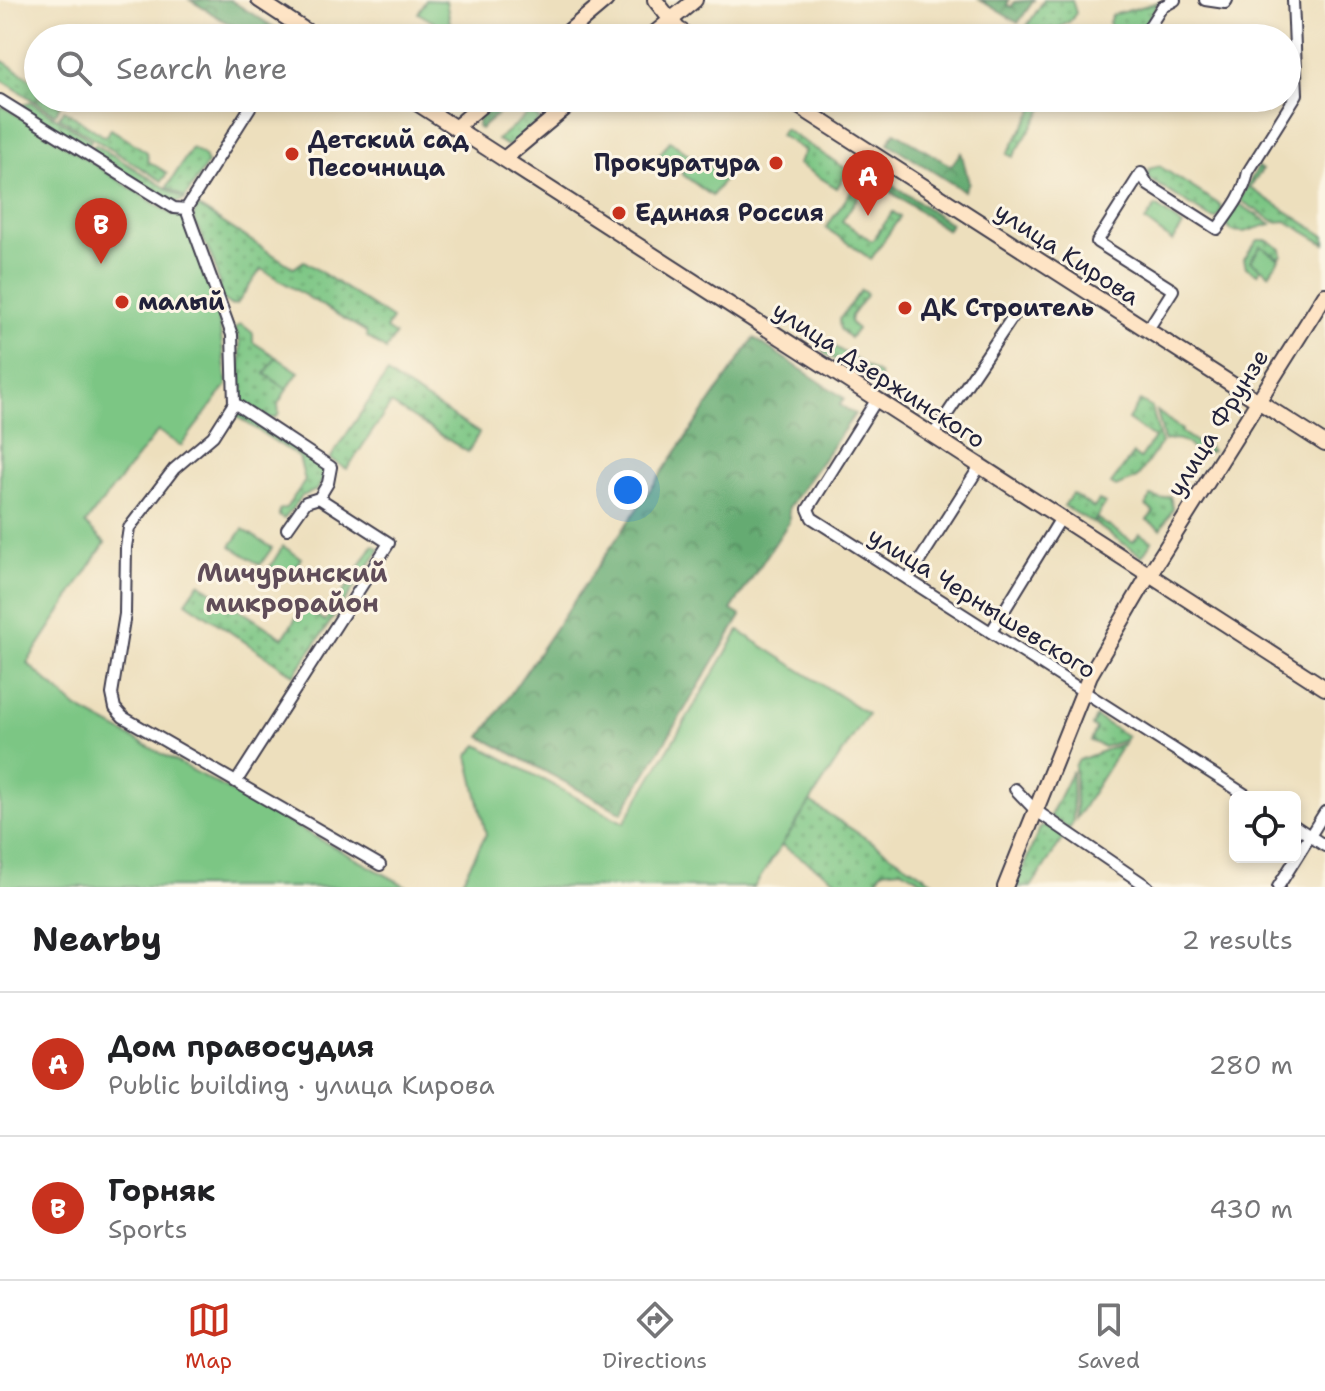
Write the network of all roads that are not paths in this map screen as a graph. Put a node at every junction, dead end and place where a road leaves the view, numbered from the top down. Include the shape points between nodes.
1 (259, 0) edge
2 (606, 0) edge
3 (655, 0) edge
4 (695, 0) edge
5 (1175, 0) edge
6 (1205, 0) edge
7 (1227, 0) edge
8 (1293, 0) edge
9 (670, 20) junction
10 (287, 24) edge
11 (578, 24) edge
12 (665, 24) edge
13 (675, 24) edge
14 (1151, 24) edge
15 (1294, 24) edge
16 (0, 100) edge
17 (247, 112) edge
18 (430, 112) edge
19 (474, 112) edge
20 (560, 112) edge
21 (808, 112) edge
22 (1286, 112) edge
23 (455, 128) junction
24 (504, 159) junction
25 (186, 209) junction
26 (1325, 295) edge
27 (1016, 312) dead end
28 (1147, 331) junction
29 (877, 399) junction
30 (1258, 402) junction
31 (234, 403) junction
32 (933, 435) junction
33 (1325, 444) edge
34 (980, 466) junction
35 (319, 498) junction
36 (1061, 518) junction
37 (287, 529) dead end
38 (1149, 575) junction
39 (908, 579) junction
40 (991, 632) junction
41 (1325, 688) edge
42 (1084, 691) junction
43 (236, 782) junction
44 (1015, 789) dead end
45 (1240, 791) edge
46 (1035, 810) junction
47 (1325, 812) edge
48 (1301, 830) edge
49 (1310, 836) junction
50 (1325, 846) edge
51 (380, 865) dead end
52 (1005, 887) edge
53 (1148, 887) edge
54 (1278, 887) edge

1 - 10 main road
2 - 11 main road
3 - 9 main road
4 - 9 main road
5 - 14 street via 1162,7
6 - 7 street
8 - 15 street
9 - 12 main road
9 - 13 main road
16 - 25 street via 174,208
17 - 25 street
18 - 23 main road, улица Дзержинского
19 - 23 main road
20 - 24 main road
21 - 28 main road, улица Кирова
22 - 28 street via 1217,229 1148,185 1141,173 1097,242 1173,290
23 - 24 main road, улица Дзержинского
24 - 29 main road, улица Дзержинского
25 - 31 street via 232,335
26 - 30 main road, улица Фрунзе
27 - 32 street
28 - 30 main road, улица Кирова
29 - 32 main road, улица Дзержинского
29 - 39 street, улица Чернышевского via 808,509 812,518
30 - 33 main road, улица Кирова
30 - 38 main road, улица Фрунзе
31 - 35 street via 331,467
31 - 43 street via 213,436 174,469 129,528 125,614 112,694 123,717
32 - 34 main road, улица Дзержинского
34 - 36 main road, улица Дзержинского
34 - 39 street
35 - 37 street via 306,502
35 - 43 street via 389,543
36 - 38 main road, улица Дзержинского
36 - 40 street
38 - 41 main road, улица Дзержинского
38 - 42 main road, улица Фрунзе
39 - 40 street, улица Чернышевского
40 - 42 street, улица Чернышевского
42 - 45 street, улица Чернышевского
42 - 46 main road, улица Фрунзе
43 - 51 street
44 - 46 street
46 - 52 main road, улица Фрунзе
46 - 53 street
47 - 49 street
48 - 49 street
49 - 50 street
49 - 54 street

